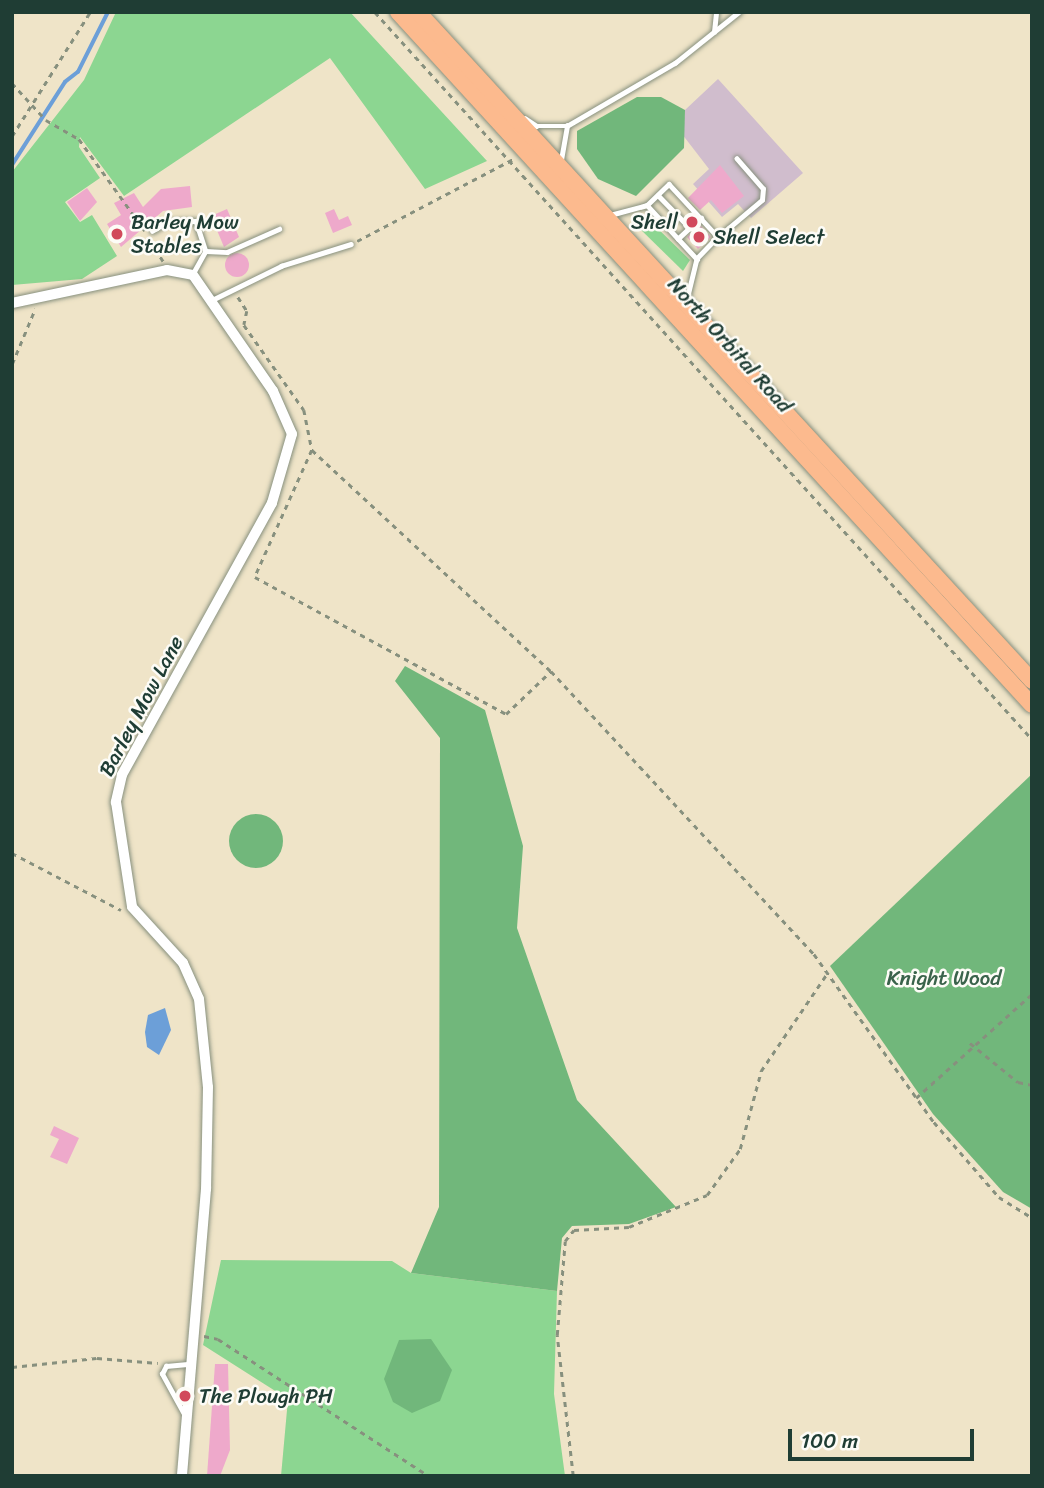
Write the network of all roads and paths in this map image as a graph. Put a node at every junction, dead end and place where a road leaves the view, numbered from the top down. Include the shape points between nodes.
1 (90, 12) edge
2 (375, 12) edge
3 (398, 12) edge
4 (418, 12) edge
5 (716, 12) edge
6 (739, 12) edge
7 (714, 33) junction
8 (12, 83) edge
9 (32, 107) junction
10 (512, 110) junction
11 (567, 126) junction
12 (12, 136) edge
13 (517, 157) dead end
14 (737, 159) dead end
15 (509, 162) junction
16 (561, 162) junction
17 (658, 195) junction
18 (647, 205) junction
19 (609, 215) junction
20 (701, 218) junction
21 (690, 228) junction
22 (279, 229) dead end
23 (152, 231) dead end
24 (718, 237) junction
25 (678, 239) junction
26 (351, 244) joint
27 (206, 251) junction
28 (697, 259) junction
29 (167, 270) junction
30 (193, 275) junction
31 (233, 289) junction
32 (39, 298) junction
33 (214, 299) junction
34 (687, 300) junction
35 (12, 303) edge
36 (12, 364) edge
37 (312, 450) junction
38 (551, 671) junction
39 (1032, 681) edge
40 (1032, 705) edge
41 (1032, 739) edge
42 (12, 853) edge
43 (139, 920) junction
44 (826, 974) junction
45 (1032, 994) edge
46 (970, 1043) junction
47 (1032, 1084) edge
48 (916, 1098) junction
49 (1032, 1218) edge
50 (195, 1335) junction
51 (193, 1364) junction
52 (166, 1366) junction
53 (12, 1367) edge
54 (188, 1419) junction
55 (182, 1476) edge
56 (429, 1476) edge
57 (573, 1476) edge

1 - 9 path
2 - 15 path
3 - 40 highway, North Orbital Road
4 - 10 highway, North Orbital Road
5 - 7 lane
6 - 7 lane
7 - 11 lane
8 - 9 path
9 - 12 path
9 - 29 path via 79,139
10 - 11 lane via 537,127
10 - 16 highway, North Orbital Road
11 - 16 lane
13 - 15 path
14 - 24 lane via 763,189 762,200
15 - 26 path
15 - 41 path
16 - 19 highway, North Orbital Road
17 - 18 lane
17 - 20 lane via 669,184
17 - 21 lane
18 - 19 lane
18 - 25 lane
19 - 34 highway, North Orbital Road
20 - 21 lane
20 - 24 lane
21 - 25 lane
22 - 27 lane via 227,252
23 - 27 lane via 191,219
24 - 28 lane
25 - 28 lane
26 - 31 lane
27 - 30 lane
28 - 34 lane
29 - 30 street
29 - 32 street
30 - 33 street, Barley Mow Lane
31 - 33 lane
31 - 37 path via 247,311 244,325 304,410
32 - 35 street
32 - 36 path
33 - 43 street, Barley Mow Lane via 287,417 292,450 272,503 118,788 123,874
34 - 39 highway, North Orbital Road
37 - 38 path
37 - 38 path via 255,577 506,714
38 - 44 path
42 - 43 path
43 - 50 street, Barley Mow Lane via 183,963 199,999 208,1087
44 - 48 path
44 - 57 path via 761,1071 740,1149 707,1195 629,1227 574,1230 565,1241 558,1335
45 - 46 path
46 - 47 path via 1018,1082
46 - 48 path
48 - 49 path via 999,1197
50 - 51 street, Barley Mow Lane
50 - 56 path via 218,1339
51 - 52 lane
51 - 54 street, Barley Mow Lane
52 - 53 path via 97,1358
52 - 54 lane via 164,1387
54 - 55 street, Barley Mow Lane

